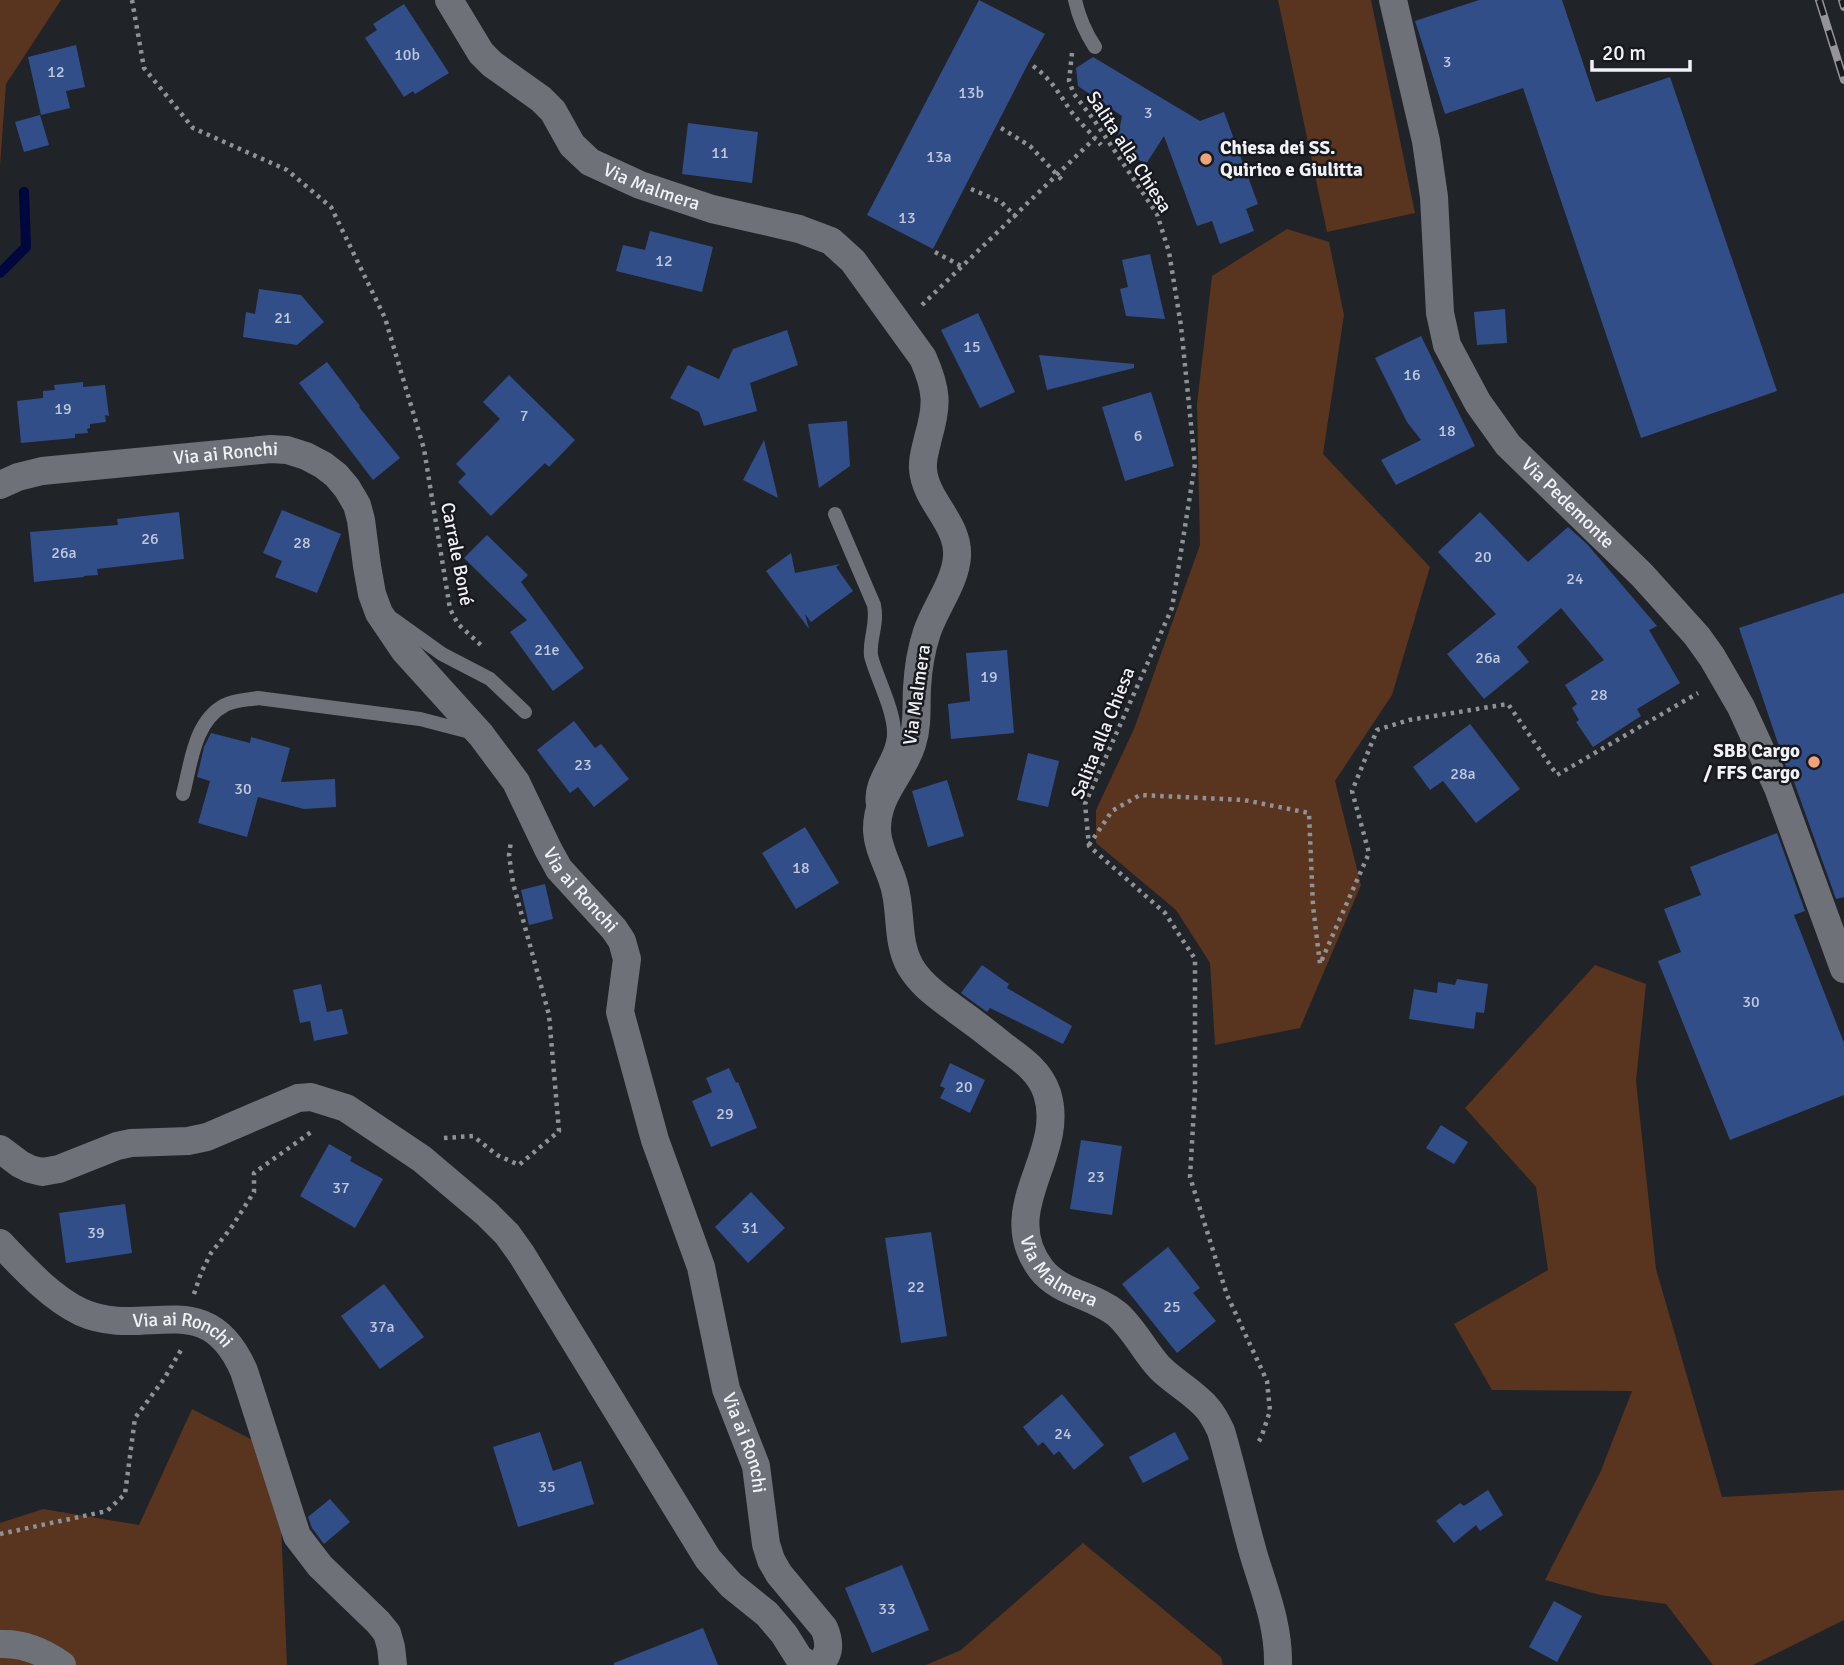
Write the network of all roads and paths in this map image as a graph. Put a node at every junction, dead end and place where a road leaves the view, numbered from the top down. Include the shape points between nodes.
1 (132, 0) edge
2 (449, 0) edge
3 (1393, 0) edge
4 (1076, 5) edge
5 (1095, 47) dead end
6 (1033, 66) dead end
7 (1001, 128) dead end
8 (1095, 138) junction
9 (1101, 145) dead end
10 (1058, 175) junction
11 (1063, 181) dead end
12 (971, 189) dead end
13 (1015, 216) junction
14 (1020, 221) dead end
15 (935, 252) dead end
16 (962, 267) junction
17 (900, 325) junction
18 (0, 485) edge
19 (835, 514) dead end
20 (379, 613) junction
21 (1725, 677) junction
22 (490, 679) junction
23 (525, 712) dead end
24 (481, 735) junction
25 (183, 794) dead end
26 (880, 810) junction
27 (512, 835) dead end
28 (1088, 846) junction
29 (1844, 969) edge
30 (440, 1138) dead end
31 (0, 1149) edge
32 (0, 1243) edge
33 (1233, 1479) junction
34 (0, 1644) edge
35 (62, 1665) edge
36 (393, 1665) edge
37 (809, 1665) edge
38 (817, 1665) edge
39 (1278, 1665) edge

1 - 22 path, Carrale Boné via 144,68 193,128 286,170 331,206 386,318 424,449 450,609 458,624 494,657
2 - 17 street, Via Malmera via 481,52 553,111 572,145 590,162 700,205 831,241 853,261
3 - 21 street, Via Pedemonte via 1426,141 1440,313 1447,345 1508,445 1642,575 1697,636
4 - 5 lane
4 - 28 path, Salita alla Chiesa via 1069,81 1157,214 1168,252 1181,326 1195,464 1172,608 1085,804
6 - 8 path
7 - 10 path via 1030,146
8 - 9 path
8 - 10 path
10 - 11 path
10 - 13 path
12 - 13 path via 1001,202
13 - 14 path
13 - 16 path
15 - 16 path
16 - 17 path
17 - 26 street, Via Malmera via 923,358 935,394 923,468 929,492 950,528 957,561 920,656 913,742
18 - 20 street, Via ai Ronchi via 42,471 271,449 306,456 336,475 357,505
19 - 26 lane via 877,618 870,650 894,741 875,783 873,804
20 - 22 lane
20 - 24 street, Via ai Ronchi via 404,650
21 - 28 path via 1557,775 1508,704 1409,720 1377,730 1352,790 1369,853 1320,964 1309,813 1244,800 1140,795 1112,811
21 - 29 street, Via Pedemonte via 1777,788
22 - 23 lane
24 - 25 lane via 420,719 258,698 241,701 227,704 205,722
24 - 38 street, Via ai Ronchi via 516,782 559,869 622,942 626,960 620,1012 655,1140 702,1267 726,1389 756,1466 771,1560 827,1634 825,1657
26 - 33 street, Via Malmera via 879,843 894,885 902,945 911,968 926,987 1026,1062 1047,1094 1051,1112 1046,1147 1024,1220 1034,1257 1050,1278 1118,1315 1159,1367 1207,1408 1222,1431
27 - 30 path via 513,883 549,1015 559,1131 519,1165 497,1155 474,1136
28 - 33 path via 1165,913 1195,959 1190,1177 1227,1295 1266,1381 1270,1411 1261,1438
31 - 37 street via 20,1164 42,1171 131,1143 207,1137 298,1098 311,1097 346,1108 422,1159 507,1234 708,1559 767,1614
32 - 36 street, Via ai Ronchi via 63,1302 83,1313 124,1321 197,1322 230,1345 244,1371 297,1535 320,1566 379,1622 387,1633
33 - 39 street, Via Malmera via 1275,1623
34 - 35 street via 15,1643

